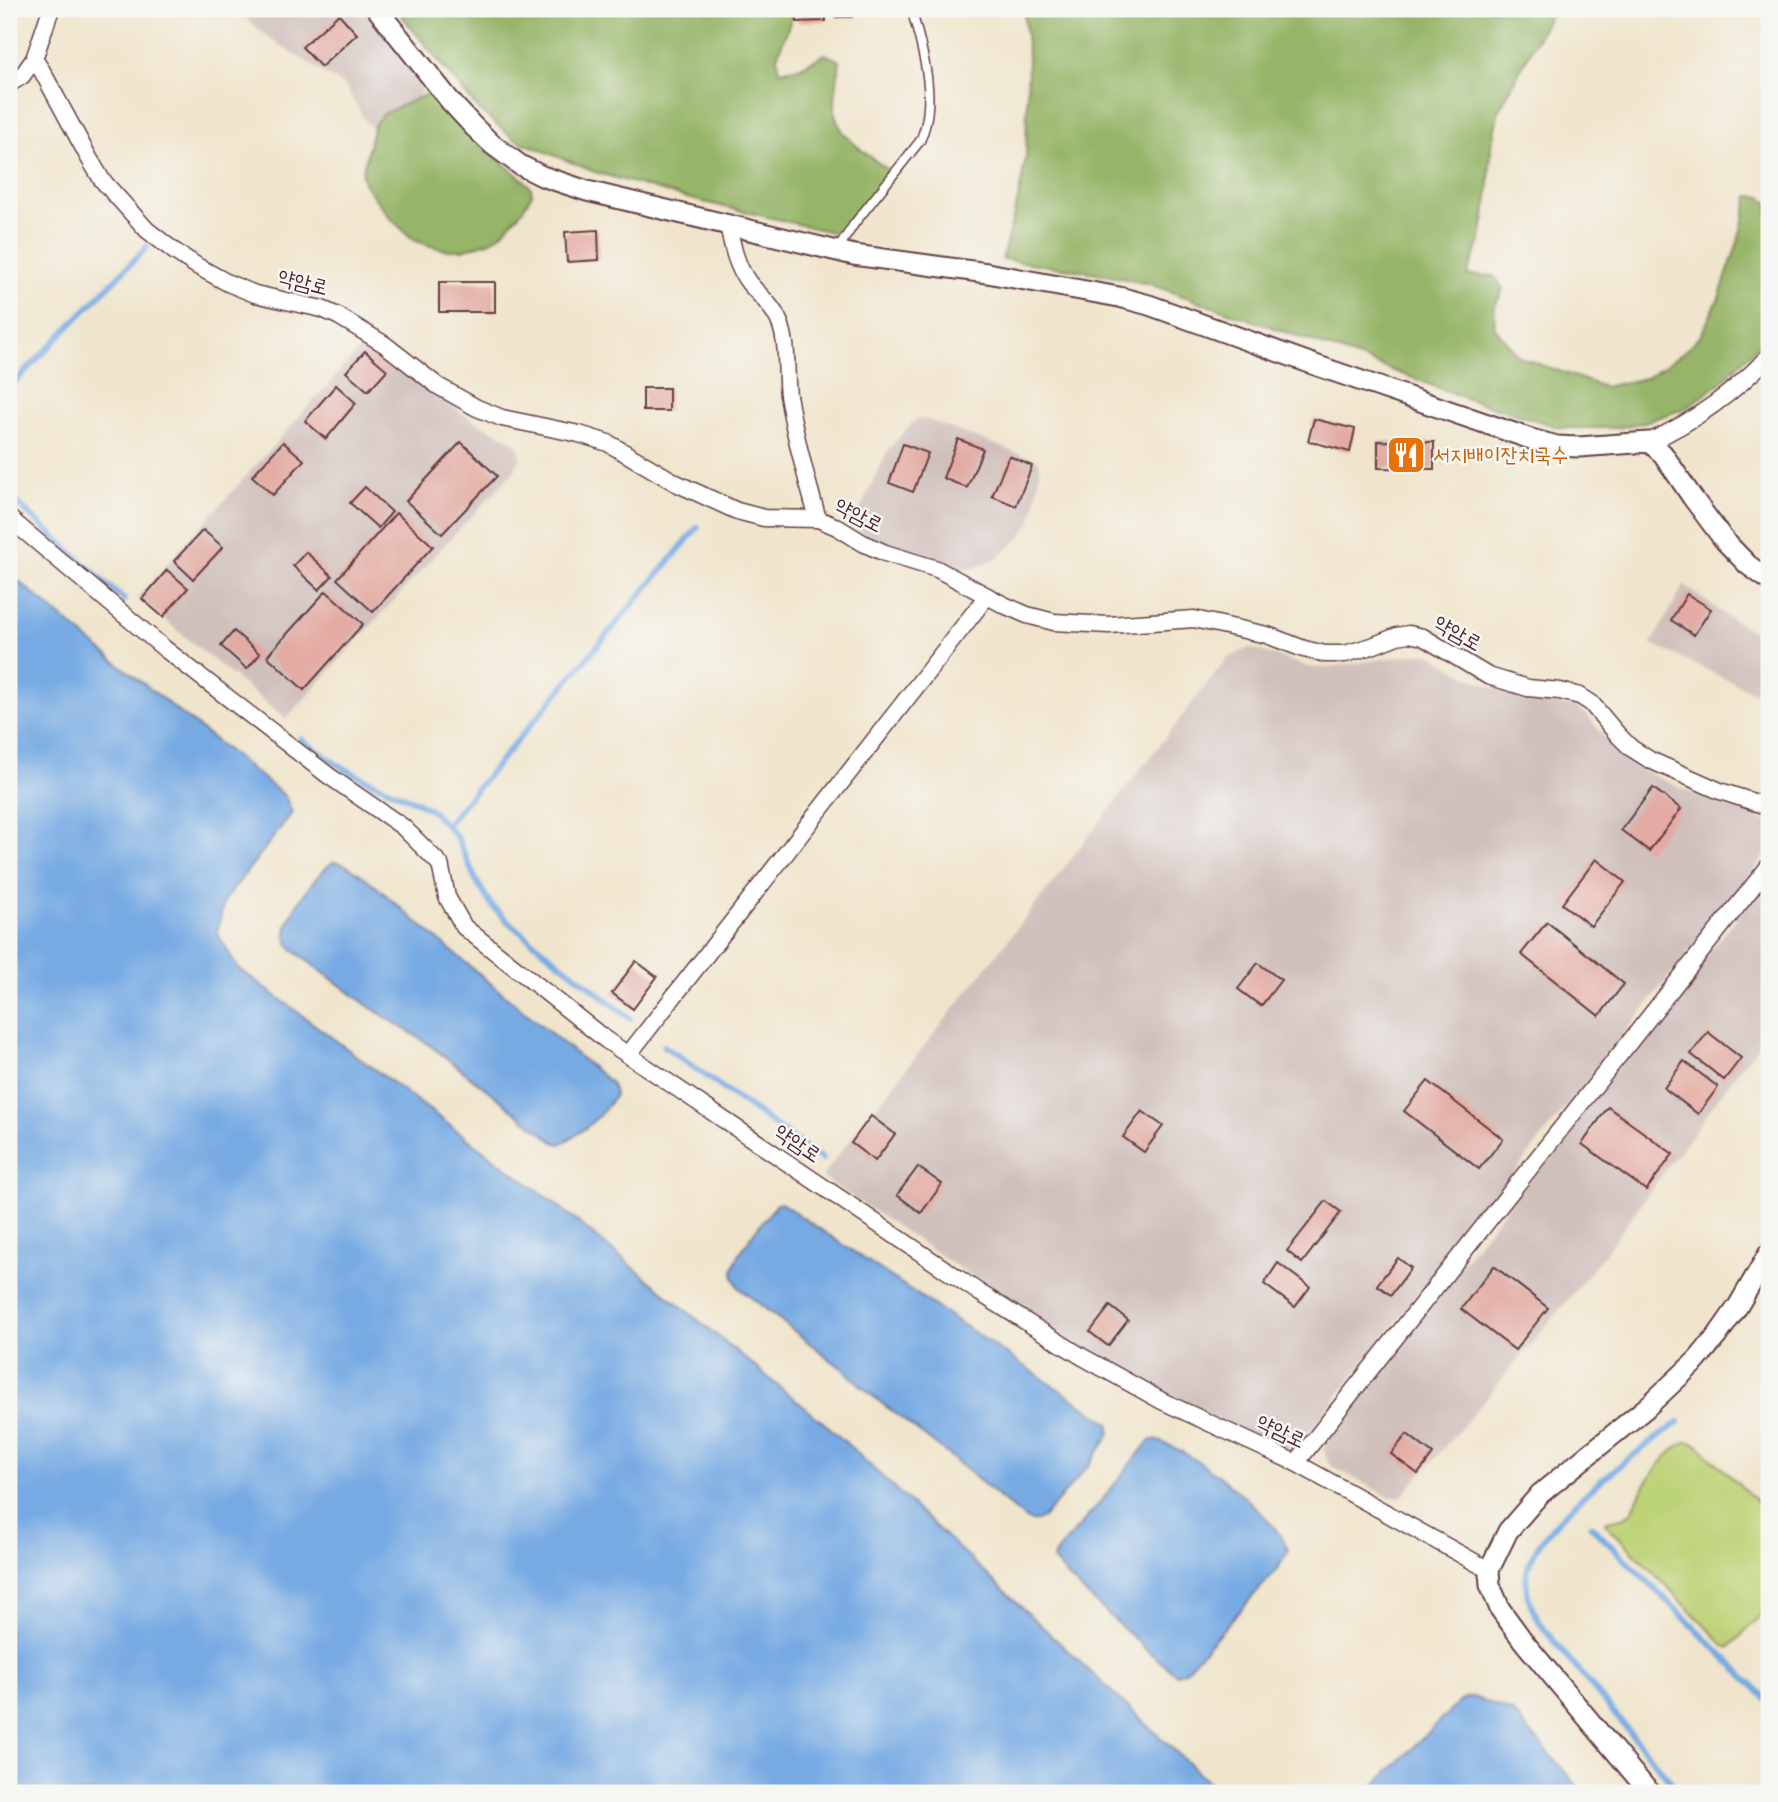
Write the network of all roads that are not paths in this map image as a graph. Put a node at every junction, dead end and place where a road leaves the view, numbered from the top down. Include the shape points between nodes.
1 (51, 9) edge
2 (377, 9) edge
3 (914, 19) dead end
4 (34, 59) junction
5 (9, 84) edge
6 (728, 224) junction
7 (837, 251) junction
8 (1769, 356) edge
9 (1649, 442) junction
10 (9, 518) edge
11 (818, 519) junction
12 (1769, 579) edge
13 (986, 596) junction
14 (1769, 807) edge
15 (1769, 866) edge
16 (628, 1055) junction
17 (1769, 1253) edge
18 (1296, 1463) junction
19 (1489, 1570) junction
20 (1650, 1793) edge

1 - 4 street
2 - 6 street via 451,102 520,165 587,191
3 - 7 lane via 929,98 926,128
4 - 5 street via 22,76
4 - 11 street, 약암로 via 102,180 147,230 197,266 255,293 338,316 477,408 608,443 676,483 737,511 764,518
6 - 7 street
6 - 11 street via 740,270 779,320 794,426
7 - 9 street via 1119,296 1557,446
8 - 9 street via 1715,404
9 - 12 street via 1663,454 1724,540
10 - 16 street, 약암로 via 165,649 403,827 440,864 447,897 464,927
11 - 13 street, 약암로 via 885,553 937,569
13 - 14 street, 약암로 via 1054,622 1108,625 1194,619 1268,635 1325,654 1345,654 1397,636 1423,636 1489,676 1580,696 1631,748 1650,760
13 - 16 street
15 - 18 street
16 - 18 street, 약암로 via 1081,1356 1163,1401
17 - 19 street via 1698,1360 1540,1494 1508,1531
18 - 19 street, 약암로
19 - 20 street via 1500,1609

